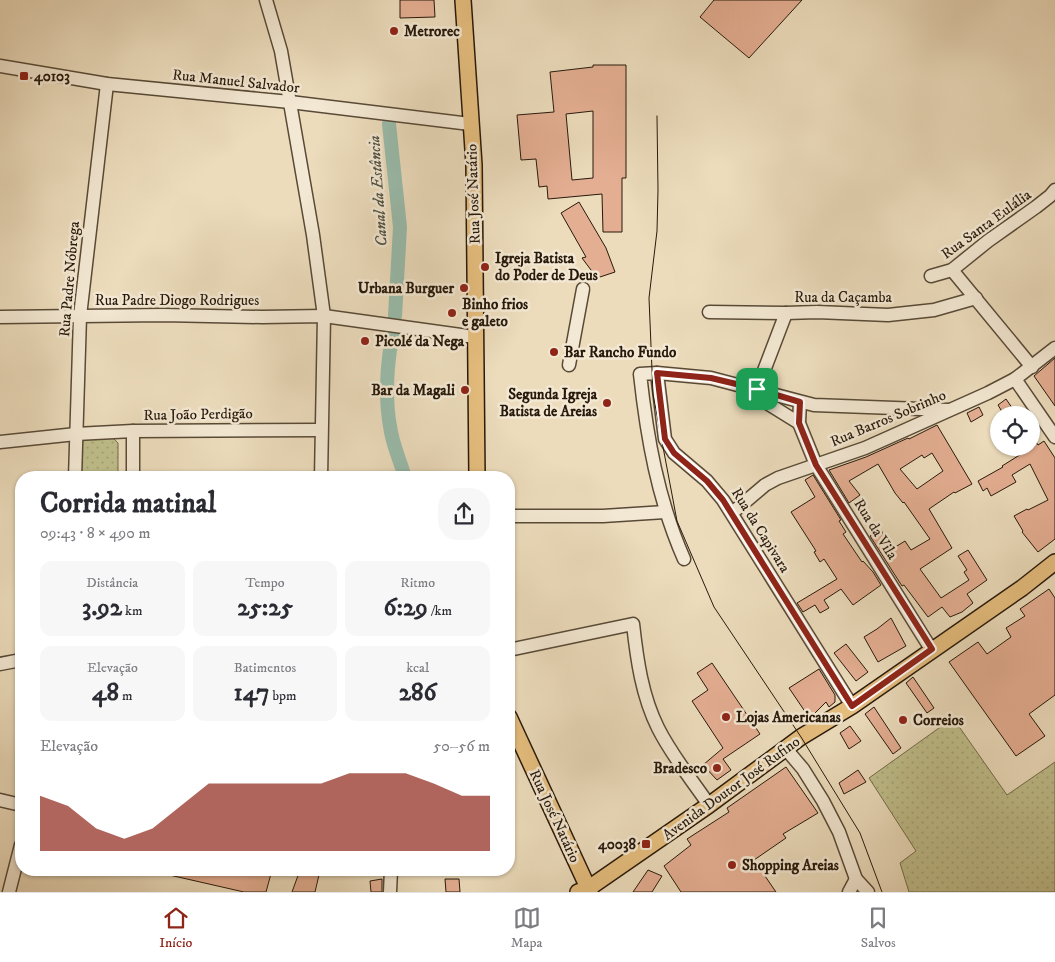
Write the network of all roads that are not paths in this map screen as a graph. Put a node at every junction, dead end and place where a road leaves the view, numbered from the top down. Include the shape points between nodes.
1 (266, 0) edge
2 (463, 0) edge
3 (0, 66) edge
4 (107, 84) junction
5 (290, 102) junction
6 (470, 124) junction
7 (1055, 190) edge
8 (952, 270) junction
9 (931, 276) dead end
10 (583, 289) dead end
11 (976, 298) junction
12 (709, 312) dead end
13 (786, 314) junction
14 (80, 316) junction
15 (324, 316) junction
16 (0, 317) edge
17 (475, 337) junction
18 (1055, 348) edge
19 (569, 365) dead end
20 (1032, 368) junction
21 (657, 373) junction
22 (1015, 379) junction
23 (736, 384) junction
24 (757, 389) junction
25 (800, 402) junction
26 (948, 410) junction
27 (799, 423) junction
28 (321, 430) junction
29 (133, 431) junction
30 (76, 434) junction
31 (1055, 437) edge
32 (0, 442) edge
33 (816, 465) junction
34 (75, 471) edge
35 (133, 471) edge
36 (321, 471) edge
37 (477, 471) edge
38 (665, 512) junction
39 (732, 513) junction
40 (515, 516) edge
41 (684, 559) dead end
42 (1055, 562) edge
43 (515, 649) edge
44 (932, 649) junction
45 (15, 661) edge
46 (0, 664) edge
47 (852, 706) junction
48 (515, 730) edge
49 (786, 749) junction
50 (0, 800) edge
51 (15, 804) edge
52 (709, 805) junction
53 (15, 868) edge
54 (391, 876) edge
55 (856, 879) junction
56 (586, 890) edge
57 (9, 892) edge
58 (390, 892) edge
59 (849, 892) edge
60 (868, 892) edge

1 - 5 street via 281,51
2 - 6 main road, Rua José Natário
3 - 4 street, Rua Manuel Salvador
4 - 5 street, Rua Manuel Salvador
4 - 14 street, Rua Padre Nóbrega
5 - 6 street, Rua Manuel Salvador
5 - 15 street
6 - 17 main road, Rua José Natário
7 - 8 street, Rua Santa Eulália
8 - 9 street, Rua Santa Eulália
8 - 11 street
10 - 19 street
11 - 13 street, Rua da Caçamba via 934,310 888,315
11 - 20 street
12 - 13 street, Rua da Caçamba
13 - 24 street
14 - 15 street, Rua Padre Diogo Rodrigues
14 - 16 street, Rua Padre Diogo Rodrigues
14 - 30 street, Rua Padre Nóbrega
15 - 17 street, Rua Padre Diogo Rodrigues
15 - 28 street
17 - 37 main road, Rua José Natário
18 - 20 street, Rua Barros Sobrinho
20 - 22 street, Rua Barros Sobrinho
21 - 23 street
21 - 38 street via 640,374 646,423
21 - 39 street, Rua da Capivara via 665,439 669,448 716,490
22 - 26 street, Rua Barros Sobrinho
22 - 31 street
23 - 24 street
23 - 27 street
24 - 25 street
25 - 26 street
25 - 27 street, Rua da Vila
26 - 33 street, Rua Barros Sobrinho via 865,448
27 - 33 street, Rua da Vila
28 - 29 street, Rua João Perdigão
28 - 36 street
29 - 30 street, Rua João Perdigão
29 - 35 street
30 - 32 street, Rua João Perdigão
30 - 34 street, Rua Padre Nóbrega
33 - 39 street, Rua Barros Sobrinho via 765,485
33 - 44 street, Rua da Vila
38 - 40 street
38 - 41 street
39 - 47 street, Rua da Capivara
42 - 44 main road, Avenida Doutor José Rufino
43 - 52 street via 633,624 638,665 649,707 668,746
44 - 47 main road, Avenida Doutor José Rufino
45 - 46 street
47 - 49 main road, Avenida Doutor José Rufino
48 - 56 main road, Rua José Natário
49 - 52 main road, Avenida Doutor José Rufino
49 - 55 street via 823,800
50 - 51 street
52 - 56 main road, Avenida Doutor José Rufino
53 - 57 street
54 - 58 street
55 - 59 street
55 - 60 street

